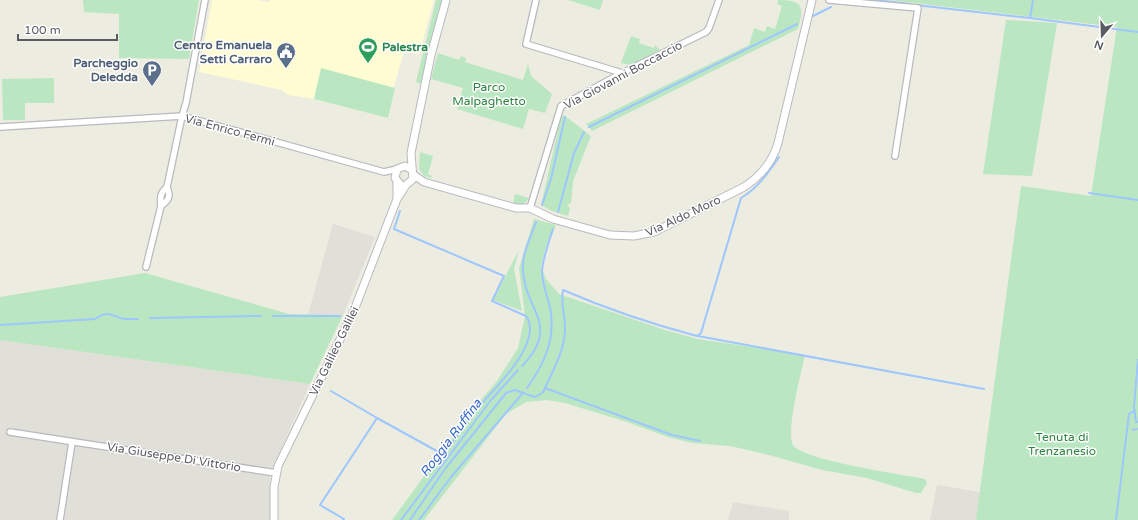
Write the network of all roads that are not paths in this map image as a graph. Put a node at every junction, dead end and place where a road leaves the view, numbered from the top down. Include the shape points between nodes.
1 (205, 0) edge
2 (446, 0) edge
3 (536, 0) edge
4 (719, 0) edge
5 (812, 0) edge
6 (829, 0) edge
7 (622, 74) junction
8 (182, 116) junction
9 (0, 127) edge
10 (411, 153) junction
11 (895, 156) dead end
12 (400, 168) junction
13 (384, 172) junction
14 (413, 173) junction
15 (396, 181) junction
16 (424, 182) junction
17 (408, 184) junction
18 (397, 199) junction
19 (530, 208) junction
20 (146, 267) dead end
21 (10, 432) dead end
22 (72, 442) junction
23 (276, 473) junction
24 (60, 520) edge
25 (274, 520) edge

1 - 8 street
2 - 10 street via 431,55
3 - 7 street via 526,44
4 - 7 street, Via Giovanni Boccaccio via 706,32
5 - 19 street, Via Aldo Moro via 777,146 763,170 751,183 656,231 634,236 616,236 560,221
6 - 11 street via 918,8
7 - 19 street, Via Giovanni Boccaccio via 561,106
8 - 9 street, Via Enrico Fermi
8 - 13 street, Via Enrico Fermi
8 - 20 street via 167,186 170,193 168,201 161,206
10 - 12 street
10 - 14 street
12 - 13 street
12 - 14 street via 408,167
12 - 15 street via 395,174
13 - 15 street
14 - 16 street, Via Aldo Moro
14 - 17 street via 413,179
15 - 17 street
15 - 18 street, Via Galileo Galilei
16 - 17 street, Via Aldo Moro
16 - 19 street, Via Aldo Moro via 516,208
17 - 18 street
18 - 23 street, Via Galileo Galilei via 353,313 288,442
21 - 22 street, Via Giuseppe Di Vittorio
22 - 23 street, Via Giuseppe Di Vittorio
22 - 24 street
23 - 25 street, Via Galileo Galilei

